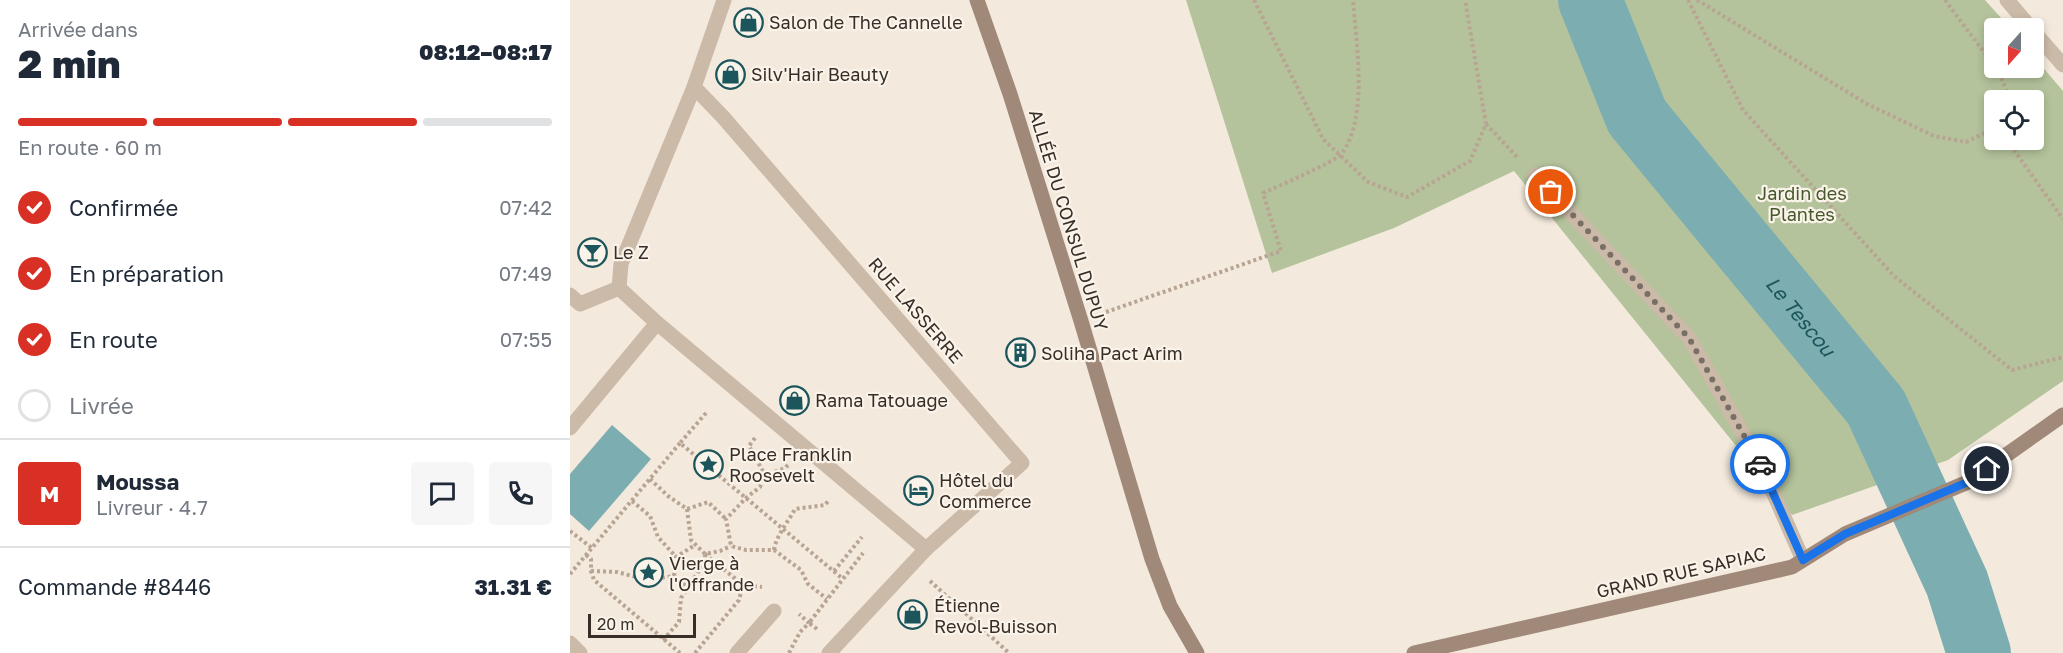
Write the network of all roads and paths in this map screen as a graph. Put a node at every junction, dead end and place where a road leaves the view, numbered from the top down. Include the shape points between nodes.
1 (724, 0) edge
2 (977, 0) edge
3 (1254, 0) edge
4 (1353, 0) edge
5 (1465, 0) edge
6 (1688, 0) edge
7 (1697, 0) edge
8 (1945, 0) edge
9 (2007, 0) edge
10 (2023, 18) edge
11 (2044, 43) edge
12 (1984, 52) edge
13 (2063, 65) edge
14 (694, 87) junction
15 (1486, 124) junction
16 (1984, 133) edge
17 (2014, 150) edge
18 (1340, 156) junction
19 (1535, 175) joint
20 (2063, 219) edge
21 (619, 288) junction
22 (570, 295) edge
23 (1081, 321) junction
24 (657, 323) junction
25 (2063, 357) edge
26 (706, 413) dead end
27 (2063, 415) edge
28 (770, 418) junction
29 (570, 428) edge
30 (680, 443) junction
31 (802, 445) junction
32 (765, 476) junction
33 (650, 479) junction
34 (844, 480) junction
35 (746, 498) junction
36 (632, 501) junction
37 (687, 509) junction
38 (726, 519) junction
39 (784, 530) junction
40 (570, 531) edge
41 (862, 537) dead end
42 (695, 545) junction
43 (731, 546) junction
44 (592, 548) junction
45 (926, 549) junction
46 (774, 550) junction
47 (863, 553) dead end
48 (705, 554) junction
49 (586, 555) junction
50 (676, 557) junction
51 (1803, 560) junction
52 (911, 565) junction
53 (591, 571) junction
54 (834, 571) junction
55 (570, 574) edge
56 (674, 576) junction
57 (843, 579) junction
58 (743, 585) dead end
59 (687, 587) junction
60 (827, 599) junction
61 (774, 611) dead end
62 (809, 623) junction
63 (663, 640) junction
64 (570, 643) edge
65 (833, 648) edge
66 (790, 652) edge
67 (580, 653) edge
68 (680, 653) edge
69 (695, 653) edge
70 (737, 653) edge
71 (1009, 653) edge
72 (1197, 653) edge
73 (1414, 653) edge

1 - 14 street
2 - 23 main road, ALLÉE DU CONSUL DUPUY
3 - 18 path via 1323,139
4 - 18 path via 1359,75 1354,131
5 - 15 path
6 - 25 path via 1743,110 1894,276 2012,370
7 - 16 path via 1868,104 1934,136 1966,142
8 - 12 path
9 - 10 street
11 - 13 street
14 - 21 street via 621,264
14 - 45 street, RUE LASSERRE via 1022,463
15 - 18 path via 1470,161 1407,197 1368,182
15 - 19 path
17 - 20 path
18 - 23 path via 1263,194 1281,251
19 - 51 street via 1689,338 1761,467
21 - 22 street via 580,304
21 - 24 street
23 - 72 main road, ALLÉE DU CONSUL DUPUY via 1152,559 1170,606
24 - 28 street
24 - 29 street
26 - 30 path
27 - 51 main road, GRAND RUE SAPIAC via 1968,482 1845,534
28 - 31 street
28 - 32 path via 749,446
30 - 33 path
30 - 35 path
31 - 32 path via 785,468
31 - 34 street
32 - 35 path via 760,487
33 - 36 path
33 - 37 path
34 - 39 path via 825,505 795,509
34 - 45 street
35 - 38 path
35 - 39 path
36 - 44 path
36 - 50 path via 650,516 658,537
37 - 38 path via 708,502
37 - 42 path
38 - 43 path
39 - 46 path
39 - 54 path
40 - 44 path
41 - 54 path
42 - 48 path
42 - 50 path
43 - 46 path
43 - 48 path
44 - 49 path
45 - 52 street
46 - 60 path via 801,570 808,584
47 - 57 path
48 - 59 path via 704,563
49 - 53 path via 591,560
49 - 55 path
50 - 56 path
51 - 73 main road, GRAND RUE SAPIAC via 1792,567
52 - 65 street
52 - 71 path
53 - 56 path via 617,572 646,580
53 - 63 path via 594,580
54 - 57 path
56 - 59 path
57 - 60 path
58 - 69 path via 739,600
59 - 63 path via 678,621
60 - 62 path
61 - 70 street
62 - 65 path
62 - 66 path
63 - 68 path
64 - 67 street

